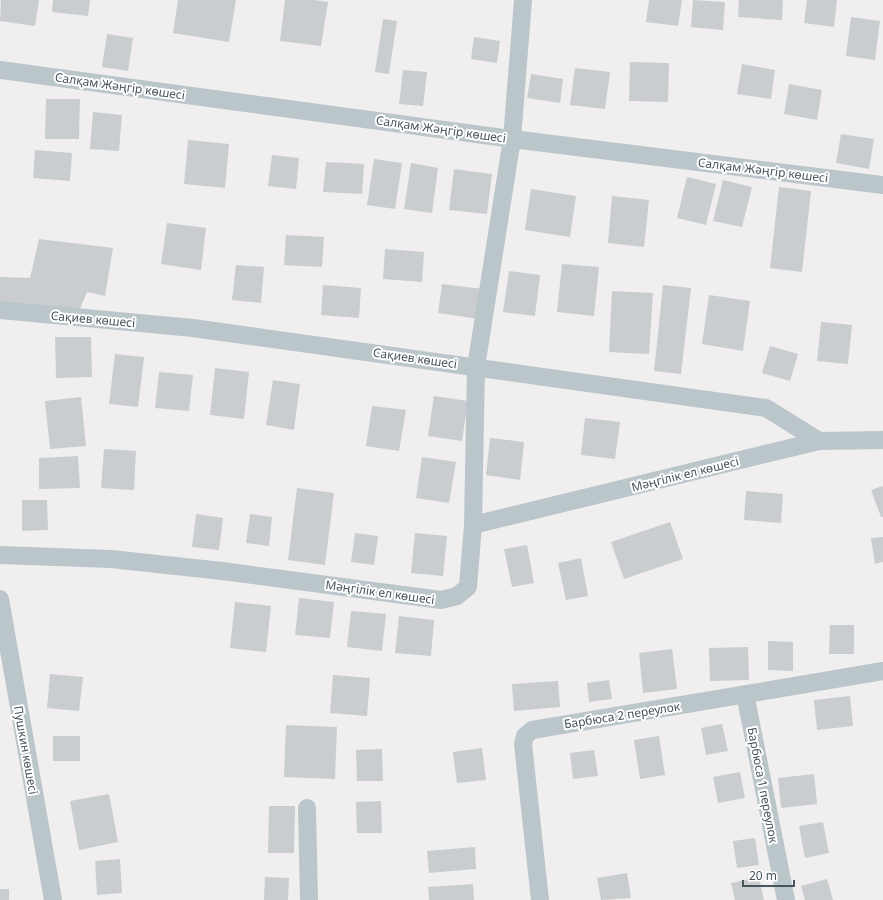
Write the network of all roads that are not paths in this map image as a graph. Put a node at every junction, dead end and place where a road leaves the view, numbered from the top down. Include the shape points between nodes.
1 (523, 0) edge
2 (0, 70) edge
3 (512, 139) junction
4 (883, 185) edge
5 (0, 310) edge
6 (476, 367) junction
7 (883, 440) edge
8 (819, 442) junction
9 (474, 525) junction
10 (0, 556) edge
11 (0, 599) edge
12 (883, 671) edge
13 (745, 694) junction
14 (307, 808) dead end
15 (52, 900) edge
16 (309, 900) edge
17 (540, 900) edge
18 (786, 900) edge

1 - 3 street
2 - 3 street, Салқам Жәңгір көшесі
3 - 4 street, Салқам Жәңгір көшесі
3 - 6 street
5 - 6 street, Сақиев көшесі via 194,328
6 - 8 street, Сақиев көшесі via 766,408
6 - 9 street
7 - 8 street, Мәңгілік ел көшесі
8 - 9 street, Мәңгілік ел көшесі
9 - 10 street, Мәңгілік ел көшесі via 468,587 457,596 441,600 111,559
11 - 15 street, Пушкин көшесі
12 - 13 street, Барбюса 2 переулок
13 - 17 street, Барбюса 2 переулок via 532,730 526,736 524,744
13 - 18 street, Барбюса 1 переулок
14 - 16 street

